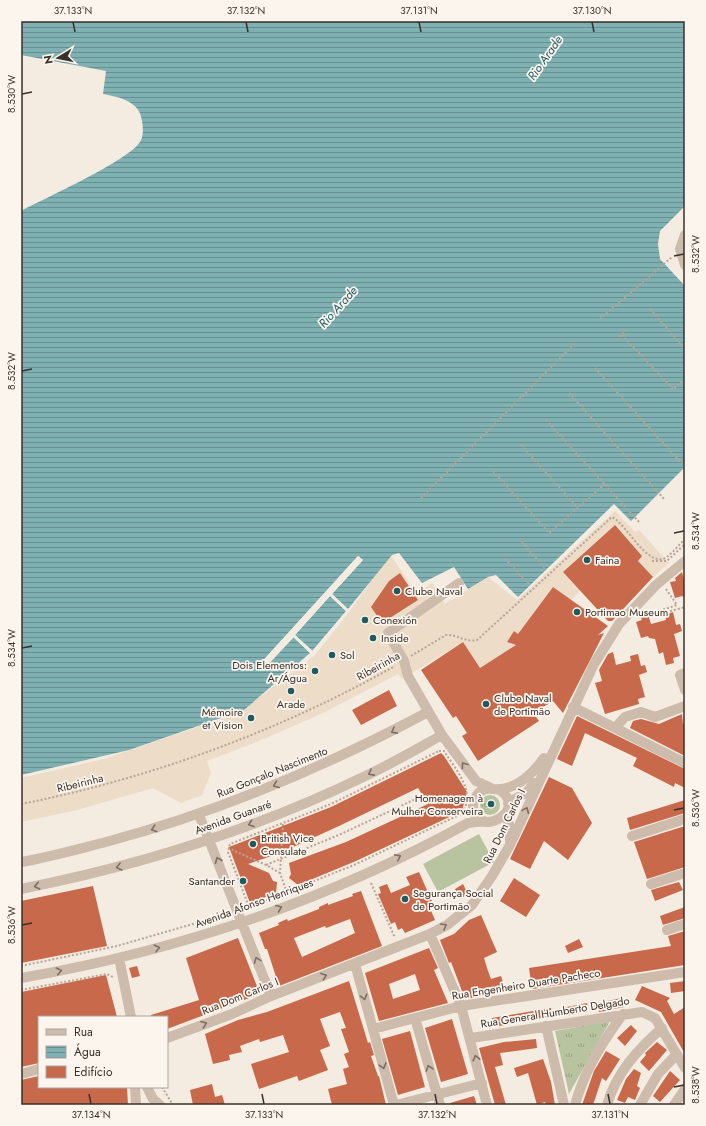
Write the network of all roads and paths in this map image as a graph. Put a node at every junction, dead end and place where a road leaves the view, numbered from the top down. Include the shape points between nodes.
1 (685, 235) edge
2 (680, 249) junction
3 (685, 265) edge
4 (650, 310) dead end
5 (600, 319) dead end
6 (626, 330) dead end
7 (622, 335) junction
8 (617, 340) dead end
9 (575, 342) dead end
10 (685, 348) edge
11 (595, 368) dead end
12 (685, 379) edge
13 (569, 393) dead end
14 (546, 420) dead end
15 (522, 445) dead end
16 (685, 467) edge
17 (493, 471) dead end
18 (605, 484) junction
19 (421, 498) dead end
20 (664, 498) dead end
21 (578, 508) junction
22 (639, 522) dead end
23 (685, 539) edge
24 (522, 542) dead end
25 (685, 544) edge
26 (504, 559) dead end
27 (652, 561) dead end
28 (685, 561) edge
29 (545, 568) dead end
30 (660, 582) junction
31 (459, 583) dead end
32 (529, 584) dead end
33 (685, 607) edge
34 (404, 661) junction
35 (685, 673) edge
36 (685, 690) edge
37 (685, 706) edge
38 (573, 707) junction
39 (428, 712) junction
40 (615, 728) junction
41 (442, 735) junction
42 (560, 737) junction
43 (685, 763) edge
44 (546, 765) junction
45 (494, 789) junction
46 (422, 796) dead end
47 (508, 803) junction
48 (21, 804) edge
49 (506, 814) junction
50 (198, 815) junction
51 (685, 819) edge
52 (484, 821) junction
53 (284, 824) junction
54 (632, 836) dead end
55 (210, 839) junction
56 (510, 845) junction
57 (228, 848) junction
58 (281, 859) junction
59 (21, 862) edge
60 (266, 865) junction
61 (280, 873) junction
62 (685, 873) edge
63 (377, 880) dead end
64 (651, 884) dead end
65 (21, 889) edge
66 (287, 893) junction
67 (223, 904) dead end
68 (243, 922) junction
69 (685, 924) edge
70 (667, 930) dead end
71 (430, 934) junction
72 (398, 942) dead end
73 (116, 958) junction
74 (356, 964) junction
75 (21, 966) edge
76 (685, 972) edge
77 (113, 977) dead end
78 (21, 978) edge
79 (21, 990) edge
80 (271, 996) junction
81 (461, 1006) junction
82 (623, 1014) junction
83 (125, 1016) edge
84 (132, 1016) edge
85 (415, 1018) junction
86 (546, 1026) junction
87 (662, 1028) junction
88 (373, 1029) junction
89 (168, 1038) edge
90 (471, 1038) junction
91 (677, 1054) junction
92 (685, 1068) edge
93 (38, 1069) edge
94 (21, 1074) edge
95 (482, 1083) junction
96 (135, 1088) edge
97 (146, 1088) edge
98 (147, 1088) edge
99 (163, 1088) edge
100 (685, 1089) edge
101 (437, 1095) junction
102 (136, 1105) edge
103 (146, 1105) edge
104 (160, 1105) edge
105 (173, 1105) edge
106 (395, 1105) edge
107 (440, 1105) edge
108 (487, 1105) edge
109 (564, 1105) edge
110 (575, 1105) edge
111 (607, 1105) edge
112 (640, 1105) edge
113 (674, 1105) edge

1 - 2 street
2 - 3 street
2 - 5 path
4 - 10 path
6 - 7 path
7 - 8 path
7 - 12 path via 673,390
9 - 19 path
11 - 16 path
13 - 20 path
14 - 18 path
15 - 21 path
17 - 21 path via 549,533
18 - 21 path
18 - 22 path
23 - 34 path, Ribeirinha via 666,557 658,559 649,556 612,517 476,640 471,642 446,635
24 - 29 path
25 - 27 path via 667,561
26 - 32 path
28 - 30 street, Rua Dom Carlos I
30 - 33 path via 677,605 659,611 660,614
30 - 38 street, Rua Dom Carlos I via 619,624 594,664
31 - 34 street via 388,633
34 - 39 street via 408,676
34 - 48 path, Ribeirinha via 328,702 216,750 109,784
35 - 36 street via 680,675
37 - 40 street via 655,717 642,712 626,717
38 - 40 street
38 - 42 street, Rua Dom Carlos I
39 - 41 street
39 -> 50 street, Rua Gonçalo Nascimento via 373,742 308,772
40 - 43 street
45 -> 41 street via 476,781
41 -> 55 street, Avenida Guanaré via 360,779 294,808
42 - 44 street, Rua Dom Carlos I
42 - 45 street via 537,767 516,786
44 - 47 street via 527,792
56 -> 44 street, Rua Dom Carlos I
45 - 47 street via 505,796
45 - 52 street via 484,789 473,803 476,814
46 - 58 path
47 - 49 street
49 - 52 street via 494,822
49 - 56 street via 510,824
50 - 55 street
50 -> 59 street, Rua Gonçalo Nascimento via 144,832
51 - 54 street
68 -> 52 street, Avenida Afonso Henriques via 377,868 468,822
53 - 57 path via 230,844
53 - 58 path
53 - 66 path via 444,751 466,786 468,795 465,809 461,814 354,865
55 -> 65 street, Avenida Guanaré via 126,865
68 -> 55 street
71 -> 56 street, Rua Dom Carlos I via 447,925 472,905
57 - 60 path
57 - 66 path via 249,906
58 - 60 path
58 - 61 path
60 - 61 path
61 - 66 path
62 - 64 street
63 - 72 path via 371,883
67 - 75 path via 226,910 224,915 217,918 117,946
73 -> 68 street, Avenida Afonso Henriques via 180,942
80 -> 68 street
69 - 70 street
71 - 74 street, Rua Dom Carlos I
71 - 81 street
78 -> 73 street, Avenida Afonso Henriques
73 - 83 street
73 - 84 street
80 -> 74 street, Rua Dom Carlos I
74 -> 88 street
76 - 81 street, Rua Engenheiro Duarte Pacheco
77 - 79 path via 107,974
89 -> 80 street, Rua Dom Carlos I via 232,1014
81 - 85 street, Rua Engenheiro Duarte Pacheco
81 - 90 street
82 - 86 street, Rua General Humberto Delgado
82 - 87 street, Rua General Humberto Delgado via 647,1013 655,1018
82 - 110 street via 593,1059 582,1081
85 - 88 street, Rua Engenheiro Duarte Pacheco
101 -> 85 street
86 - 90 street, Rua General Humberto Delgado
86 - 109 street
87 - 91 street, Rua General Humberto Delgado
87 - 111 street via 627,1064
88 -> 106 street
95 -> 90 street
91 - 92 street, Rua General Humberto Delgado
91 - 112 street via 658,1074
93 - 94 street
95 - 101 street
95 - 108 street
96 - 102 street
97 - 103 street
98 - 104 street
99 - 105 path
100 - 113 street
101 - 106 street
101 - 107 street

